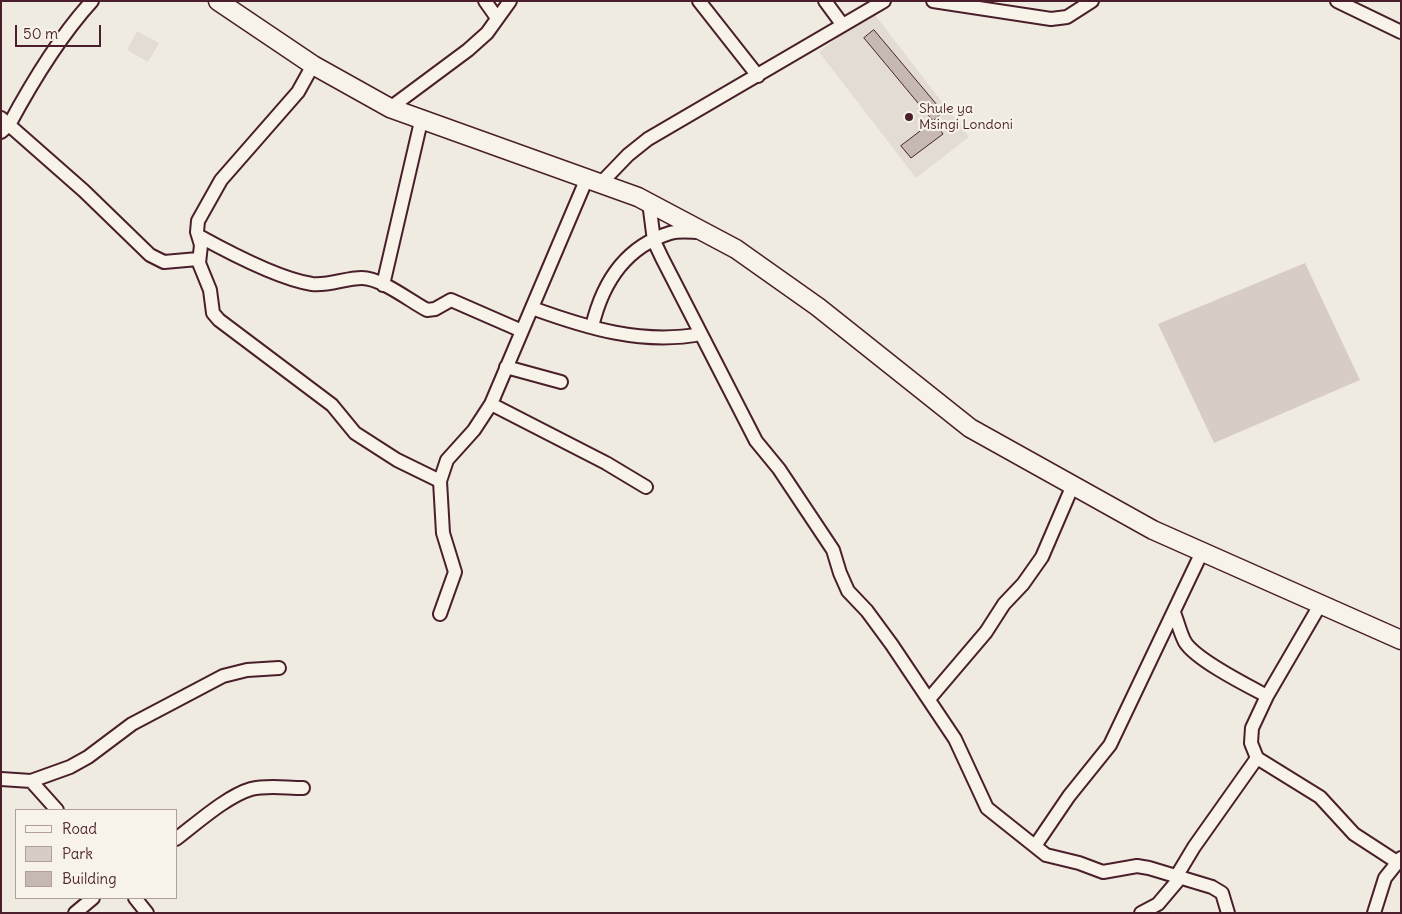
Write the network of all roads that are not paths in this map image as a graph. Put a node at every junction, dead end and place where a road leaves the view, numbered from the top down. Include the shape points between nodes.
1 (92, 1) edge
2 (218, 1) edge
3 (485, 1) edge
4 (510, 1) edge
5 (700, 1) edge
6 (825, 1) edge
7 (884, 1) edge
8 (933, 1) edge
9 (1092, 1) edge
10 (1337, 1) edge
11 (497, 18) junction
12 (842, 24) junction
13 (1401, 32) edge
14 (313, 65) junction
15 (758, 76) junction
16 (390, 108) junction
17 (422, 117) junction
18 (4, 125) edge
19 (594, 180) junction
20 (649, 202) junction
21 (706, 233) junction
22 (198, 236) junction
23 (654, 241) junction
24 (198, 260) junction
25 (383, 285) junction
26 (532, 308) junction
27 (592, 327) junction
28 (522, 331) junction
29 (701, 334) junction
30 (506, 367) junction
31 (561, 382) dead end
32 (491, 404) junction
33 (440, 481) junction
34 (1073, 485) junction
35 (646, 487) dead end
36 (1202, 552) junction
37 (1320, 605) junction
38 (1174, 613) junction
39 (440, 614) dead end
40 (1401, 640) edge
41 (279, 668) dead end
42 (1267, 696) junction
43 (929, 699) junction
44 (1257, 758) junction
45 (1, 779) edge
46 (31, 781) junction
47 (303, 788) dead end
48 (56, 809) edge
49 (178, 839) edge
50 (1035, 846) junction
51 (1399, 860) edge
52 (1178, 877) junction
53 (92, 899) edge
54 (136, 899) edge
55 (76, 913) edge
56 (147, 913) edge
57 (1141, 913) edge
58 (1228, 913) edge
59 (1374, 913) edge

1 - 18 street via 67,30
2 - 14 main road
3 - 11 street
4 - 11 street
5 - 15 street
6 - 12 street
7 - 12 street
8 - 9 street via 1052,19 1067,17
10 - 13 street
11 - 16 street via 487,34 468,50
12 - 15 street
14 - 16 main road
14 - 22 street via 298,92 220,180 198,222
15 - 19 street via 648,139
16 - 17 main road
17 - 19 main road
17 - 25 street
18 - 24 street via 84,191 150,255 164,262
19 - 20 main road
19 - 26 street
20 - 21 main road
20 - 23 street
21 - 23 street via 677,232
21 - 34 main road via 736,249 818,307 970,428
22 - 24 street via 201,245
22 - 25 street via 235,255 312,284 365,278
23 - 27 street via 640,248 615,272 598,301
23 - 29 street
24 - 33 street via 217,318 332,405 355,433
25 - 28 street via 427,310 451,300
26 - 27 street
26 - 28 street
27 - 29 street via 623,336 680,338
28 - 30 street
29 - 43 street via 756,441 779,469 833,550 848,591 867,611
30 - 31 street
30 - 32 street
32 - 33 street via 474,430 453,452
32 - 35 street
33 - 39 street via 443,533 454,572
34 - 36 main road via 1153,530
34 - 43 street via 1042,557 986,632
36 - 37 main road
36 - 38 street
37 - 40 main road
37 - 42 street
38 - 42 street via 1192,650 1238,682
38 - 50 street via 1110,745 1069,796
41 - 46 street via 247,670 223,676 132,724 76,764
42 - 44 street via 1250,734
43 - 50 street via 955,739 987,808
44 - 51 street via 1320,797 1354,834
44 - 52 street via 1194,847
45 - 46 street
46 - 48 street
47 - 49 street via 250,789
50 - 52 street via 1046,855 1103,872 1137,866
51 - 59 street via 1385,878
52 - 57 street via 1158,904
52 - 58 street via 1222,893
53 - 55 street
54 - 56 street

